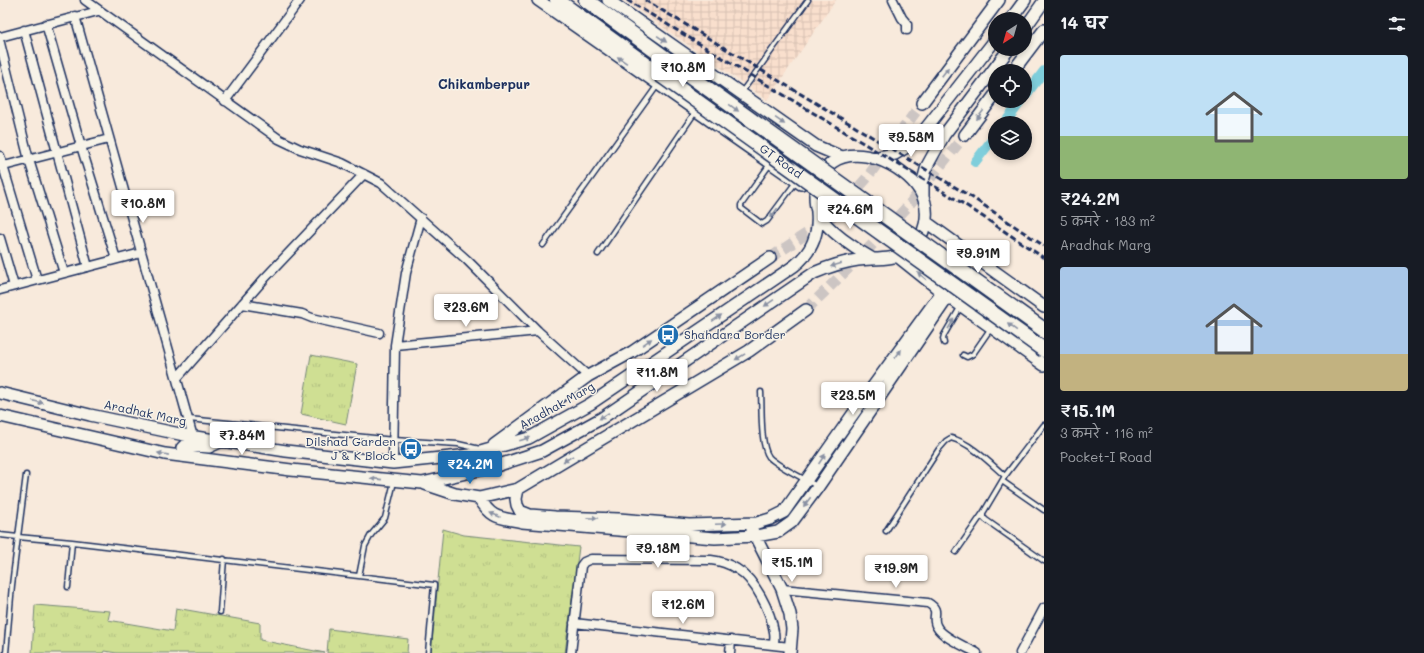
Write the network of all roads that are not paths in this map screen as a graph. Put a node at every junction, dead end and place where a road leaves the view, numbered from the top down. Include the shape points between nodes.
1 (85, 0) edge
2 (300, 0) edge
3 (538, 0) edge
4 (557, 0) edge
5 (586, 0) edge
6 (608, 0) edge
7 (808, 0) edge
8 (893, 0) edge
9 (999, 0) edge
10 (1025, 0) edge
11 (1044, 1) edge
12 (98, 11) junction
13 (1016, 12) edge
14 (74, 16) junction
15 (1032, 18) edge
16 (46, 24) junction
17 (24, 30) junction
18 (907, 30) dead end
19 (1044, 30) edge
20 (0, 37) edge
21 (0, 43) edge
22 (988, 49) edge
23 (1004, 56) edge
24 (1018, 64) edge
25 (658, 79) junction
26 (741, 94) junction
27 (225, 101) junction
28 (922, 103) tunnel mouth
29 (988, 104) edge
30 (696, 111) junction
31 (965, 135) tunnel mouth
32 (109, 139) junction
33 (81, 146) junction
34 (58, 152) junction
35 (0, 156) edge
36 (842, 157) junction
37 (873, 158) junction
38 (29, 160) junction
39 (770, 163) junction
40 (2, 167) edge
41 (364, 174) junction
42 (797, 181) junction
43 (815, 194) junction
44 (923, 197) junction
45 (818, 212) junction
46 (421, 218) junction
47 (926, 222) junction
48 (0, 238) edge
49 (543, 245) dead end
50 (141, 253) junction
51 (598, 254) dead end
52 (897, 256) junction
53 (770, 258) tunnel mouth
54 (873, 259) junction
55 (116, 260) junction
56 (88, 267) junction
57 (64, 273) junction
58 (37, 280) junction
59 (14, 286) junction
60 (0, 290) edge
61 (945, 294) junction
62 (242, 304) junction
63 (961, 306) junction
64 (1044, 307) edge
65 (806, 310) tunnel mouth
66 (991, 327) junction
67 (1044, 330) edge
68 (538, 331) junction
69 (379, 333) dead end
70 (944, 343) dead end
71 (396, 345) junction
72 (1044, 350) edge
73 (963, 355) dead end
74 (1044, 365) edge
75 (588, 376) junction
76 (177, 378) junction
77 (761, 392) dead end
78 (0, 393) edge
79 (0, 416) edge
80 (188, 419) junction
81 (1044, 425) edge
82 (193, 437) junction
83 (394, 440) junction
84 (222, 441) junction
85 (487, 450) junction
86 (189, 458) junction
87 (393, 463) junction
88 (26, 475) dead end
89 (1005, 476) junction
90 (394, 480) junction
91 (807, 480) junction
92 (1002, 481) junction
93 (422, 483) junction
94 (818, 487) junction
95 (518, 489) junction
96 (479, 498) junction
97 (1044, 510) edge
98 (983, 513) junction
99 (523, 518) junction
100 (749, 524) junction
101 (666, 529) junction
102 (886, 531) dead end
103 (0, 535) edge
104 (756, 536) junction
105 (18, 537) junction
106 (72, 542) junction
107 (956, 552) dead end
108 (224, 559) junction
109 (1044, 561) edge
110 (359, 576) junction
111 (68, 586) dead end
112 (782, 589) junction
113 (1044, 608) edge
114 (220, 612) dead end
115 (574, 623) junction
116 (731, 640) junction
117 (774, 645) junction
118 (790, 650) edge
119 (6, 653) edge
120 (428, 653) edge
121 (571, 653) edge
122 (730, 653) edge
123 (976, 653) edge
124 (1020, 653) edge

1 - 12 street
2 - 27 street
25 -> 3 main road, GT Road
4 - 25 highway, GT Road via 600,30
5 -> 67 highway, GT Road, bridge
6 -> 26 main road
7 - 26 lane
8 - 18 street via 907,24
28 -> 9 main road
10 - 13 main road
11 - 15 main road
12 - 14 street
12 - 27 street
14 - 16 street
14 - 32 street
16 - 17 street
16 - 33 street
17 - 20 street
17 - 34 street
19 - 24 main road
21 - 38 street
22 - 37 main road via 915,142 895,154
23 - 44 main road via 944,135 928,166 923,181
25 - 30 main road, GT Road
25 - 49 lane
72 -> 25 highway, GT Road, bridge
26 -> 36 main road via 816,146
27 - 41 street via 279,138
29 -> 31 main road
30 - 39 main road, GT Road
30 - 51 lane
32 - 33 street
32 - 50 street
33 - 34 street
33 - 55 street
34 - 38 street
34 - 56 street
35 - 40 street
36 - 37 main road via 858,154
36 - 43 main road via 823,171
37 - 44 main road via 900,172 916,185
38 - 40 street
38 - 57 street
39 - 42 main road, GT Road
42 -> 39 lane via 762,224 743,210 741,205
40 - 58 street
41 - 46 street via 381,183
41 - 62 street
42 - 43 main road, GT Road
43 - 45 main road
44 - 47 main road
45 - 54 main road via 837,234
85 -> 45 main road, Aradhak Marg via 529,438 590,404 794,266 812,247 817,230
46 - 68 street
46 - 71 street via 406,274
47 - 52 main road via 918,240 909,250
47 - 64 main road
48 - 59 street
50 - 55 street
50 - 76 street
52 - 54 main road
61 -> 52 main road
75 -> 53 main road via 632,352
54 -> 93 main road via 843,262 814,273 602,418 542,451 493,467
55 - 56 street
56 - 57 street
57 - 58 street
58 - 59 street
59 - 60 street
61 - 63 main road
91 -> 61 main road via 858,406
61 - 94 main road
62 - 69 street via 302,314
62 - 76 street
63 - 66 main road
70 -> 63 lane via 944,335
65 -> 95 main road via 749,351
66 - 73 lane via 973,354 967,357
66 - 74 main road
68 - 71 street
68 - 75 street
71 - 83 street
75 - 85 main road
76 - 80 street
77 - 91 lane via 763,440 768,456
78 -> 82 main road, Aradhak Marg
86 -> 79 main road
80 - 82 street
80 - 83 lane
81 - 89 lane
82 - 84 main road, Aradhak Marg
83 - 85 lane via 458,444
83 - 87 street
84 - 86 main road via 209,447 185,445 182,448
84 - 87 main road, Aradhak Marg
85 - 87 main road, Aradhak Marg via 470,455
90 -> 86 main road
88 - 105 lane
89 - 92 lane
89 - 102 lane via 969,446 951,438 939,449
90 - 93 main road
90 - 110 lane via 385,518 364,546
91 - 94 lane
91 - 100 main road via 784,512 770,519
92 - 97 lane
92 - 98 lane
93 - 96 main road via 455,494
94 -> 104 main road via 785,528
95 - 96 main road
95 - 99 main road via 517,506
99 -> 96 main road via 494,516 488,512
98 - 107 lane
98 - 109 lane via 986,520
99 - 101 main road
101 -> 100 main road via 689,525
100 - 104 main road
101 - 104 main road via 715,538
103 - 105 lane
104 - 112 main road
105 - 106 lane
105 - 119 lane
106 - 108 lane
106 - 111 lane
108 - 110 lane
108 - 114 lane
110 - 120 lane via 434,585
112 - 118 main road via 792,629
112 - 123 street via 928,603 934,606 937,629
113 - 124 street
115 - 116 street
115 - 117 street via 580,572 584,562 591,559 711,560 737,569 749,578 766,608 774,633
115 - 121 street
116 - 117 street
116 - 122 street
117 - 118 street

